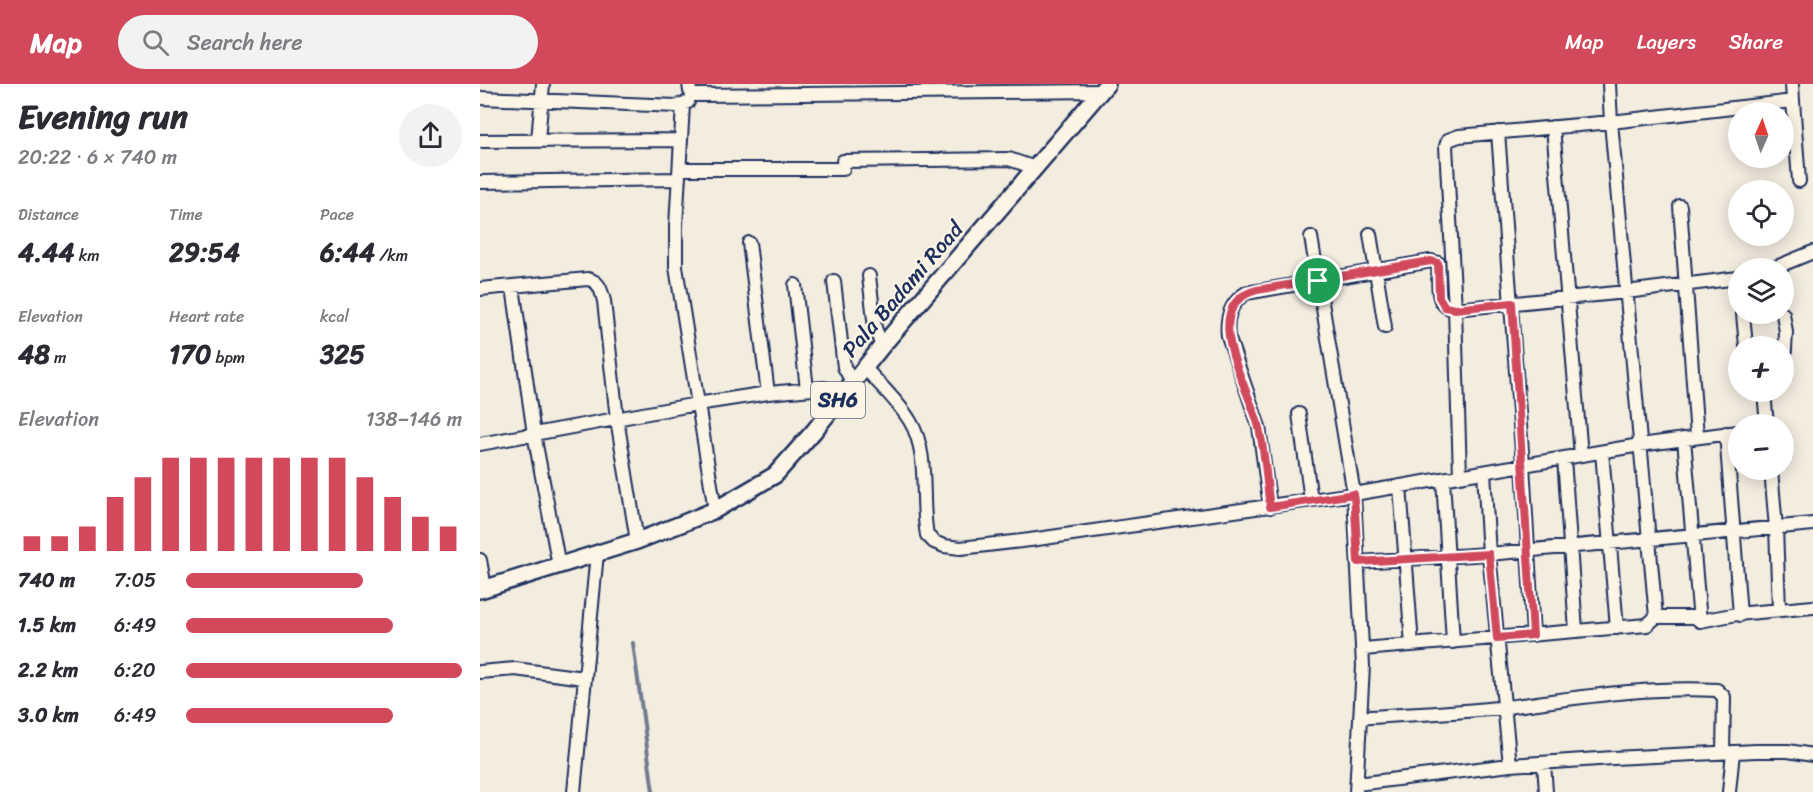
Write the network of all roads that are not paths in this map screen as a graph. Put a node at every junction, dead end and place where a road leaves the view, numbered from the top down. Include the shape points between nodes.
1 (543, 84) edge
2 (1609, 84) edge
3 (1792, 84) edge
4 (1018, 87) edge
5 (1104, 87) edge
6 (874, 88) edge
7 (952, 88) edge
8 (691, 89) edge
9 (744, 89) edge
10 (786, 89) edge
11 (828, 89) edge
12 (480, 98) edge
13 (542, 100) junction
14 (1793, 101) junction
15 (683, 105) junction
16 (1611, 122) junction
17 (1553, 127) junction
18 (1498, 132) junction
19 (538, 140) junction
20 (681, 140) junction
21 (480, 141) edge
22 (1035, 168) junction
23 (680, 174) junction
24 (1799, 181) dead end
25 (480, 182) edge
26 (1680, 206) dead end
27 (1371, 234) dead end
28 (1311, 237) dead end
29 (749, 243) dead end
30 (1813, 252) edge
31 (1794, 260) edge
32 (1376, 271) junction
33 (869, 276) dead end
34 (1728, 279) edge
35 (834, 281) dead end
36 (1318, 281) junction
37 (795, 285) dead end
38 (1685, 285) junction
39 (513, 287) junction
40 (480, 289) edge
41 (1626, 292) junction
42 (1569, 298) junction
43 (1512, 303) junction
44 (1455, 309) junction
45 (1385, 327) dead end
46 (882, 346) junction
47 (865, 368) junction
48 (852, 382) junction
49 (807, 389) junction
50 (768, 393) junction
51 (842, 394) junction
52 (697, 404) junction
53 (1299, 414) dead end
54 (617, 418) junction
55 (1728, 433) edge
56 (534, 434) junction
57 (1690, 438) junction
58 (480, 444) edge
59 (1640, 445) junction
60 (1602, 452) junction
61 (1581, 455) junction
62 (1564, 458) junction
63 (1523, 465) junction
64 (1484, 472) junction
65 (1460, 476) junction
66 (1443, 478) junction
67 (1733, 480) edge
68 (1772, 480) edge
69 (1400, 486) junction
70 (1354, 494) junction
71 (1311, 500) junction
72 (1270, 507) junction
73 (715, 510) junction
74 (1813, 524) edge
75 (1776, 528) junction
76 (1734, 532) junction
77 (1693, 535) junction
78 (1650, 540) junction
79 (637, 541) junction
80 (1610, 544) junction
81 (1570, 547) junction
82 (1529, 550) junction
83 (597, 553) junction
84 (1489, 554) junction
85 (1448, 557) junction
86 (480, 560) edge
87 (1406, 560) junction
88 (1358, 562) junction
89 (560, 566) junction
90 (483, 589) edge
91 (1813, 607) edge
92 (1779, 609) junction
93 (1740, 615) junction
94 (1656, 617) junction
95 (1700, 621) junction
96 (1617, 628) junction
97 (1576, 631) junction
98 (1533, 635) junction
99 (1497, 638) junction
100 (1453, 642) junction
101 (1412, 645) junction
102 (1363, 649) junction
103 (480, 672) edge
104 (584, 678) junction
105 (1504, 707) junction
106 (1360, 718) junction
107 (1728, 752) junction
108 (1813, 755) edge
109 (1544, 763) junction
110 (1510, 765) junction
111 (1357, 788) edge
112 (574, 792) edge
113 (1546, 792) edge
114 (1729, 792) edge

1 - 13 street
2 - 16 street
3 - 14 street
4 - 5 street
4 - 7 street
5 - 22 main road, Pala Badami Road / SH6
6 - 7 street
6 - 11 street
8 - 9 street
8 - 15 street
9 - 10 street
10 - 11 street
12 - 13 street
13 - 15 street
13 - 19 street
14 - 16 street
14 - 24 street
15 - 20 street
16 - 17 street
16 - 41 street
17 - 18 street
17 - 42 street
18 - 43 street
18 - 44 street via 1453,137 1446,146
19 - 20 street
19 - 21 street
20 - 23 street
22 - 23 street via 1009,159
22 - 46 main road, Pala Badami Road / SH6
23 - 25 street
23 - 52 street via 676,267
26 - 38 street
27 - 32 street
28 - 36 street
29 - 50 street
30 - 31 street
32 - 36 street
32 - 44 street via 1435,261 1442,303
32 - 45 street
33 - 46 street via 875,328
34 - 38 street
35 - 48 street via 844,368
36 - 70 street
36 - 72 street via 1246,293 1232,306 1228,318 1228,336 1259,427
37 - 49 street
38 - 41 street
38 - 57 street
39 - 40 street
39 - 54 street via 581,279 596,281 600,286
39 - 56 street
41 - 42 street
41 - 59 street
42 - 43 street
42 - 61 street
43 - 44 street
43 - 63 street
44 - 65 street
46 - 47 main road, Pala Badami Road / SH6
47 - 48 main road, Pala Badami Road / SH6
47 - 72 street via 911,422 922,459 927,535 944,546 961,548 1030,540
48 - 51 main road, Pala Badami Road / SH6
49 - 50 street
49 - 51 street via 824,388
50 - 52 street
51 - 73 main road, Pala Badami Road / SH6 via 775,474
52 - 54 street
52 - 73 street
53 - 71 street
54 - 56 street
54 - 79 street
55 - 57 street
56 - 58 street
56 - 89 street
57 - 59 street
57 - 77 street
59 - 60 street
59 - 78 street
60 - 61 street
60 - 80 street
61 - 62 street
62 - 63 street
62 - 81 street
63 - 64 street
63 - 82 street
64 - 65 street
64 - 84 street
65 - 66 street
66 - 69 street
66 - 85 street
67 - 76 street
68 - 75 street
69 - 70 street
69 - 87 street
70 - 71 street
70 - 88 street
71 - 72 street
73 - 79 main road, Pala Badami Road / SH6
74 - 75 street
75 - 76 street
75 - 92 street
76 - 77 street
76 - 93 street
77 - 78 street
77 - 95 street
78 - 80 street
78 - 94 street
79 - 83 main road, Pala Badami Road / SH6
80 - 81 street
80 - 96 street
81 - 82 street
81 - 97 street
82 - 84 street
82 - 98 street
83 - 89 main road, Pala Badami Road / SH6
83 - 104 street
84 - 85 street
84 - 99 street
85 - 87 street
85 - 100 street
86 - 90 street
87 - 88 street
87 - 101 street
88 - 102 street
89 - 90 main road, Pala Badami Road / SH6
91 - 92 street
92 - 93 street
93 - 95 street
94 - 95 street via 1695,617
94 - 96 street via 1647,626
96 - 97 street
97 - 98 street
98 - 99 street
99 - 100 street
99 - 105 street
100 - 101 street
101 - 102 street
102 - 106 street
103 - 104 street via 515,669
104 - 112 street
105 - 106 street
105 - 107 street via 1622,692 1717,690 1724,697
105 - 110 street
106 - 111 street
107 - 108 street via 1788,751
107 - 109 street
107 - 114 street
109 - 110 street
109 - 113 street
110 - 111 street

